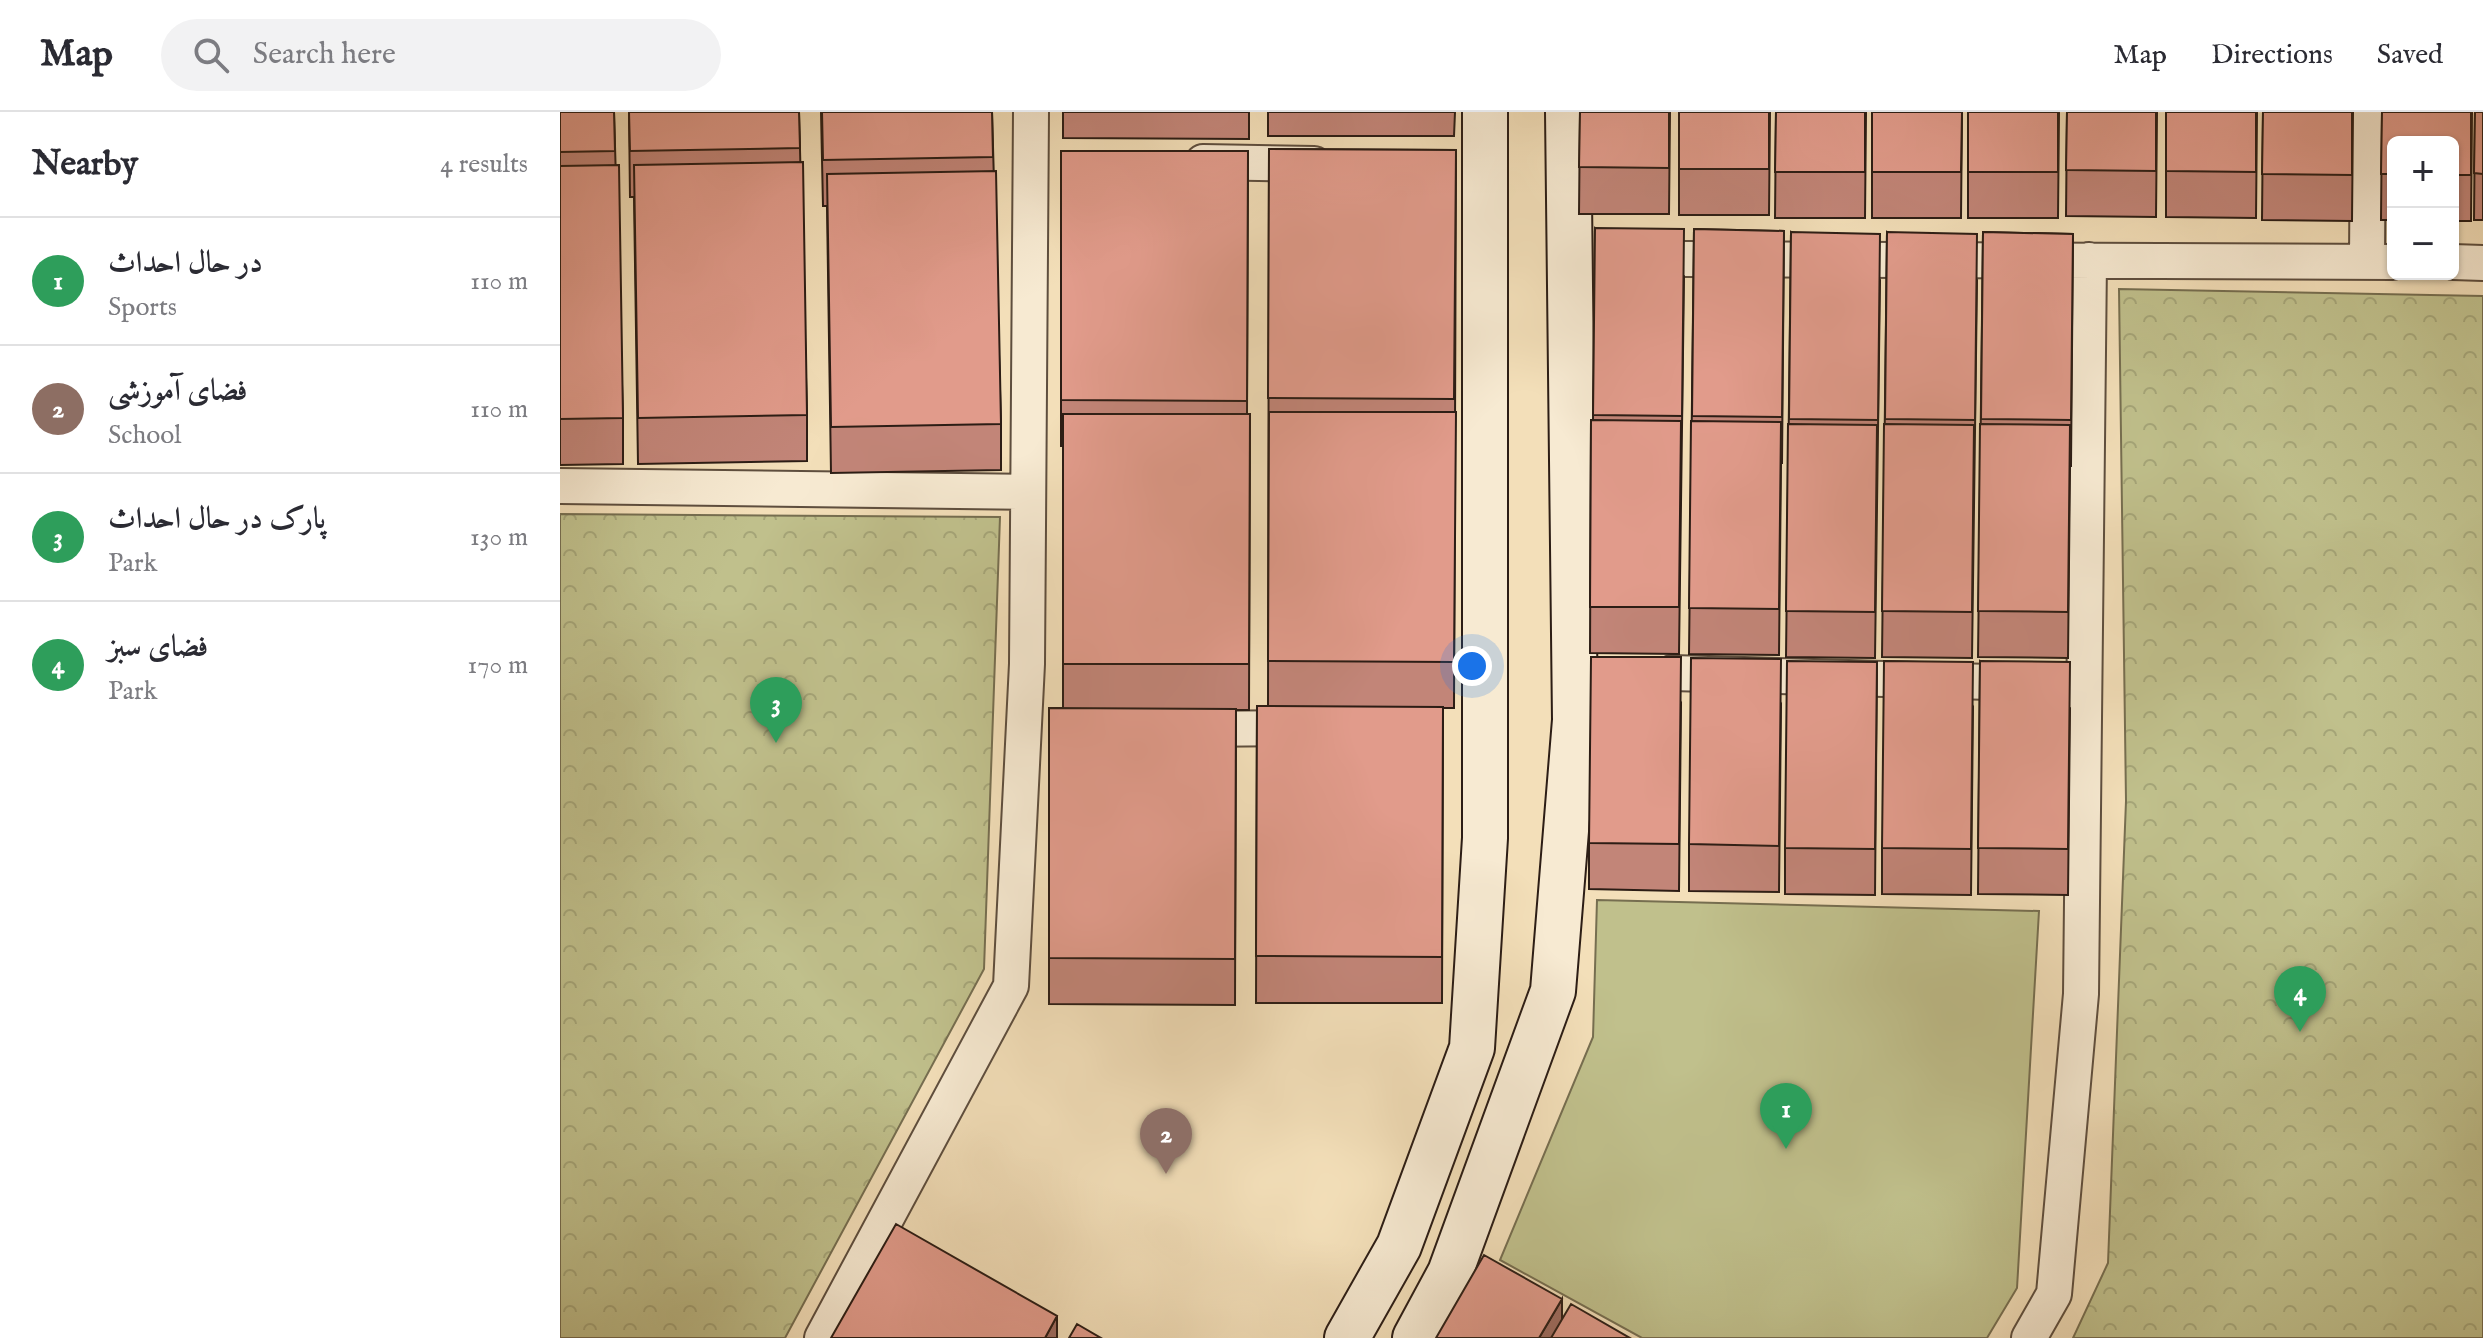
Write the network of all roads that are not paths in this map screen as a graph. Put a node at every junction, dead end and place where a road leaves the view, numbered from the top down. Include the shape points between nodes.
1 (1031, 112) edge
2 (1485, 112) edge
3 (1568, 112) edge
4 (2368, 112) edge
5 (1173, 162) edge
6 (1348, 165) edge
7 (1685, 259) edge
8 (2089, 260) junction
9 (2380, 261) edge
10 (2459, 262) edge
11 (2483, 263) edge
12 (560, 486) edge
13 (1028, 492) junction
14 (1672, 673) edge
15 (2086, 685) junction
16 (1340, 728) edge
17 (1166, 730) edge
18 (822, 1338) edge
19 (1347, 1338) edge
20 (1415, 1338) edge
21 (2029, 1338) edge

1 - 13 street via 1046,160
2 - 19 street via 1485,838 1472,1048 1399,1246
3 - 20 street via 1575,720 1553,991 1464,1280
4 - 9 street
5 - 6 street
7 - 8 street
8 - 9 street
8 - 15 street
10 - 11 street
12 - 13 street
13 - 18 street via 1040,731 1011,986
14 - 15 street
15 - 21 street via 2081,994 2054,1294
16 - 17 street

